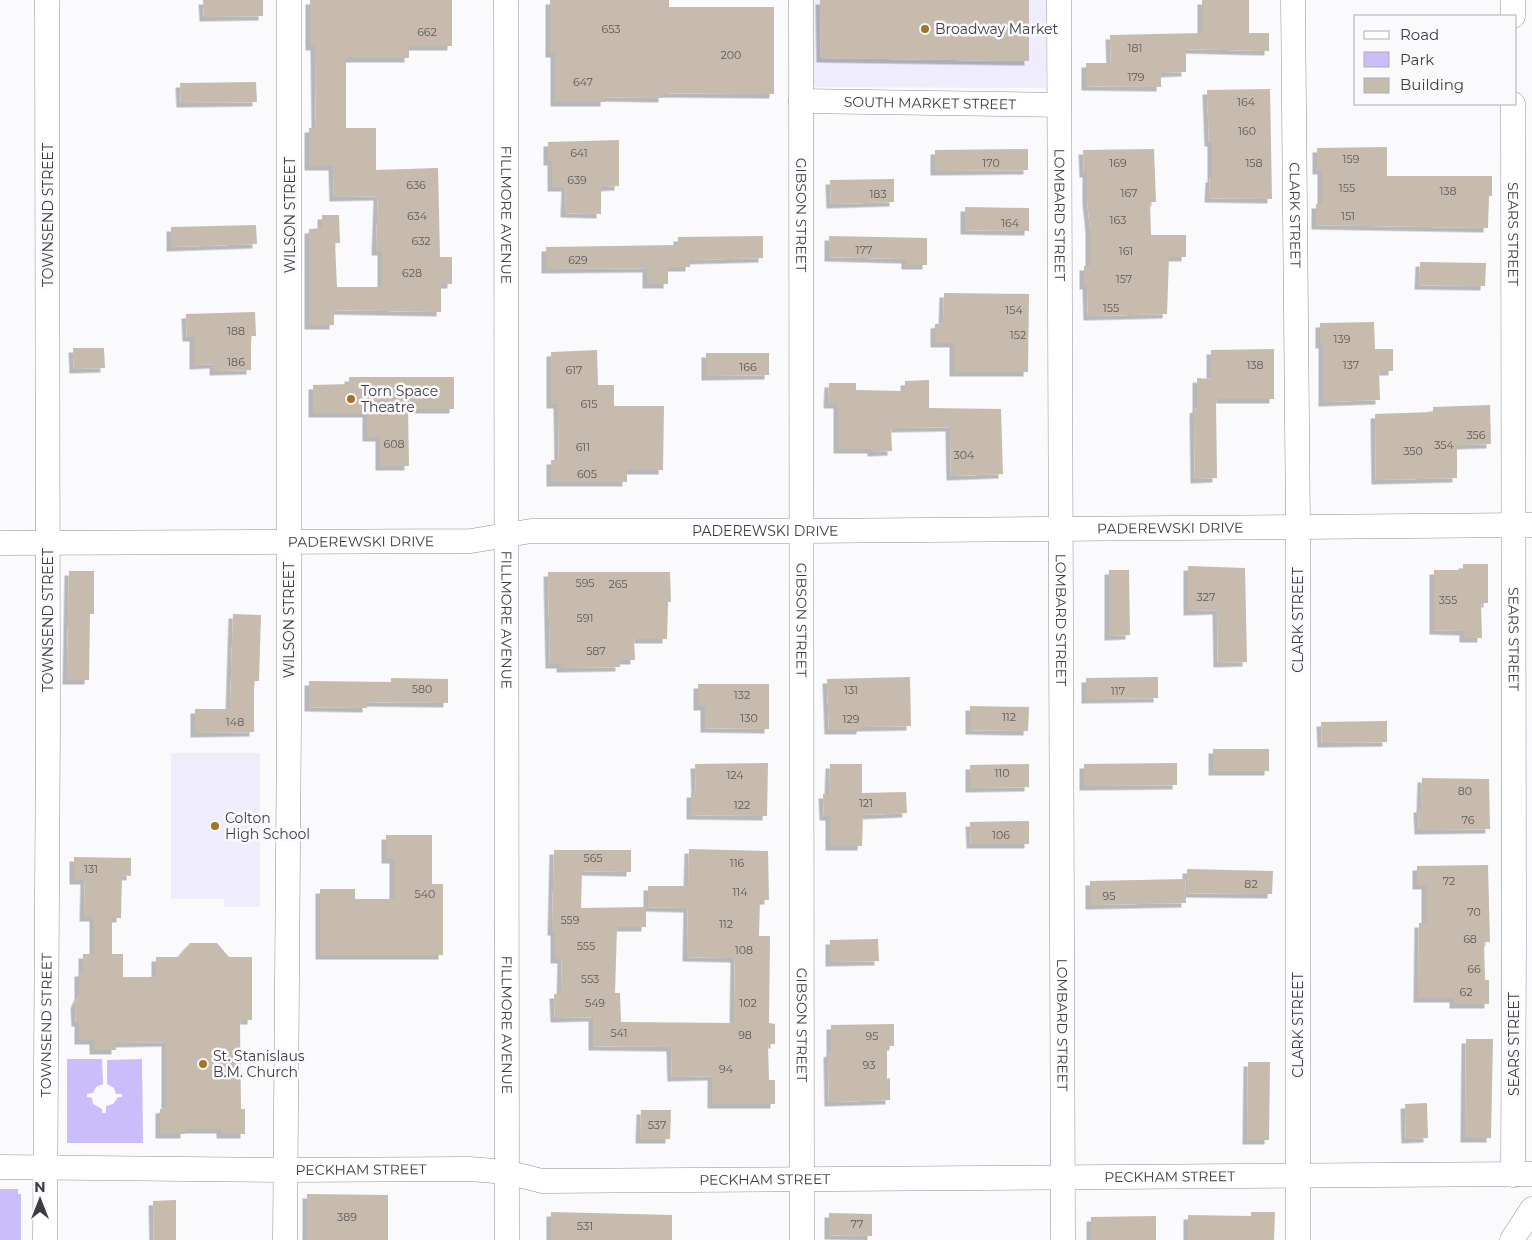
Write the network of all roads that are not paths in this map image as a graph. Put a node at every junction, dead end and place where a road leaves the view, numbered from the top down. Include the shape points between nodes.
1 (47, 0) edge
2 (289, 0) edge
3 (506, 0) edge
4 (800, 0) edge
5 (1059, 0) edge
6 (1293, 0) edge
7 (1512, 0) edge
8 (1512, 15) edge
9 (801, 101) junction
10 (1059, 105) junction
11 (1512, 105) edge
12 (1522, 525) edge
13 (1298, 527) junction
14 (1060, 529) junction
15 (802, 531) junction
16 (506, 535) junction
17 (289, 542) junction
18 (0, 543) edge
19 (48, 543) junction
20 (0, 1167) edge
21 (46, 1167) junction
22 (286, 1170) junction
23 (507, 1172) junction
24 (1522, 1175) edge
25 (1298, 1176) junction
26 (1062, 1177) junction
27 (802, 1179) junction
28 (1532, 1209) edge
29 (46, 1240) edge
30 (285, 1240) edge
31 (507, 1240) edge
32 (802, 1240) edge
33 (1063, 1240) edge
34 (1298, 1240) edge
35 (1512, 1240) edge

1 - 19 street, TOWNSEND STREET
2 - 17 street, WILSON STREET
3 - 16 street, FILLMORE AVENUE
4 - 9 street, GIBSON STREET
5 - 10 street, LOMBARD STREET
6 - 13 street, CLARK STREET
7 - 8 street
9 - 10 street, SOUTH MARKET STREET
9 - 15 street, GIBSON STREET
10 - 14 street, LOMBARD STREET
11 - 12 street, SEARS STREET
12 - 13 street, PADEREWSKI DRIVE
12 - 24 street, SEARS STREET via 1514,920
13 - 14 street, PADEREWSKI DRIVE
13 - 25 street, CLARK STREET
14 - 15 street, PADEREWSKI DRIVE
14 - 26 street, LOMBARD STREET
15 - 16 street, PADEREWSKI DRIVE via 531,531
15 - 27 street, GIBSON STREET
16 - 17 street, PADEREWSKI DRIVE via 471,541
16 - 23 street, FILLMORE AVENUE
17 - 19 street, PADEREWSKI DRIVE
17 - 22 street, WILSON STREET
18 - 19 street, PADEREWSKI DRIVE
19 - 21 street, TOWNSEND STREET
20 - 21 street, PECKHAM STREET
21 - 22 street, PECKHAM STREET
21 - 29 street, TOWNSEND STREET
22 - 23 street, PECKHAM STREET via 469,1169
22 - 30 street, WILSON STREET
23 - 27 street, PECKHAM STREET via 542,1181
23 - 31 street, FILLMORE AVENUE
24 - 25 street, PECKHAM STREET
25 - 26 street, PECKHAM STREET
25 - 34 street, CLARK STREET
26 - 27 street, PECKHAM STREET
26 - 33 street, LOMBARD STREET
27 - 32 street, GIBSON STREET
28 - 35 street

